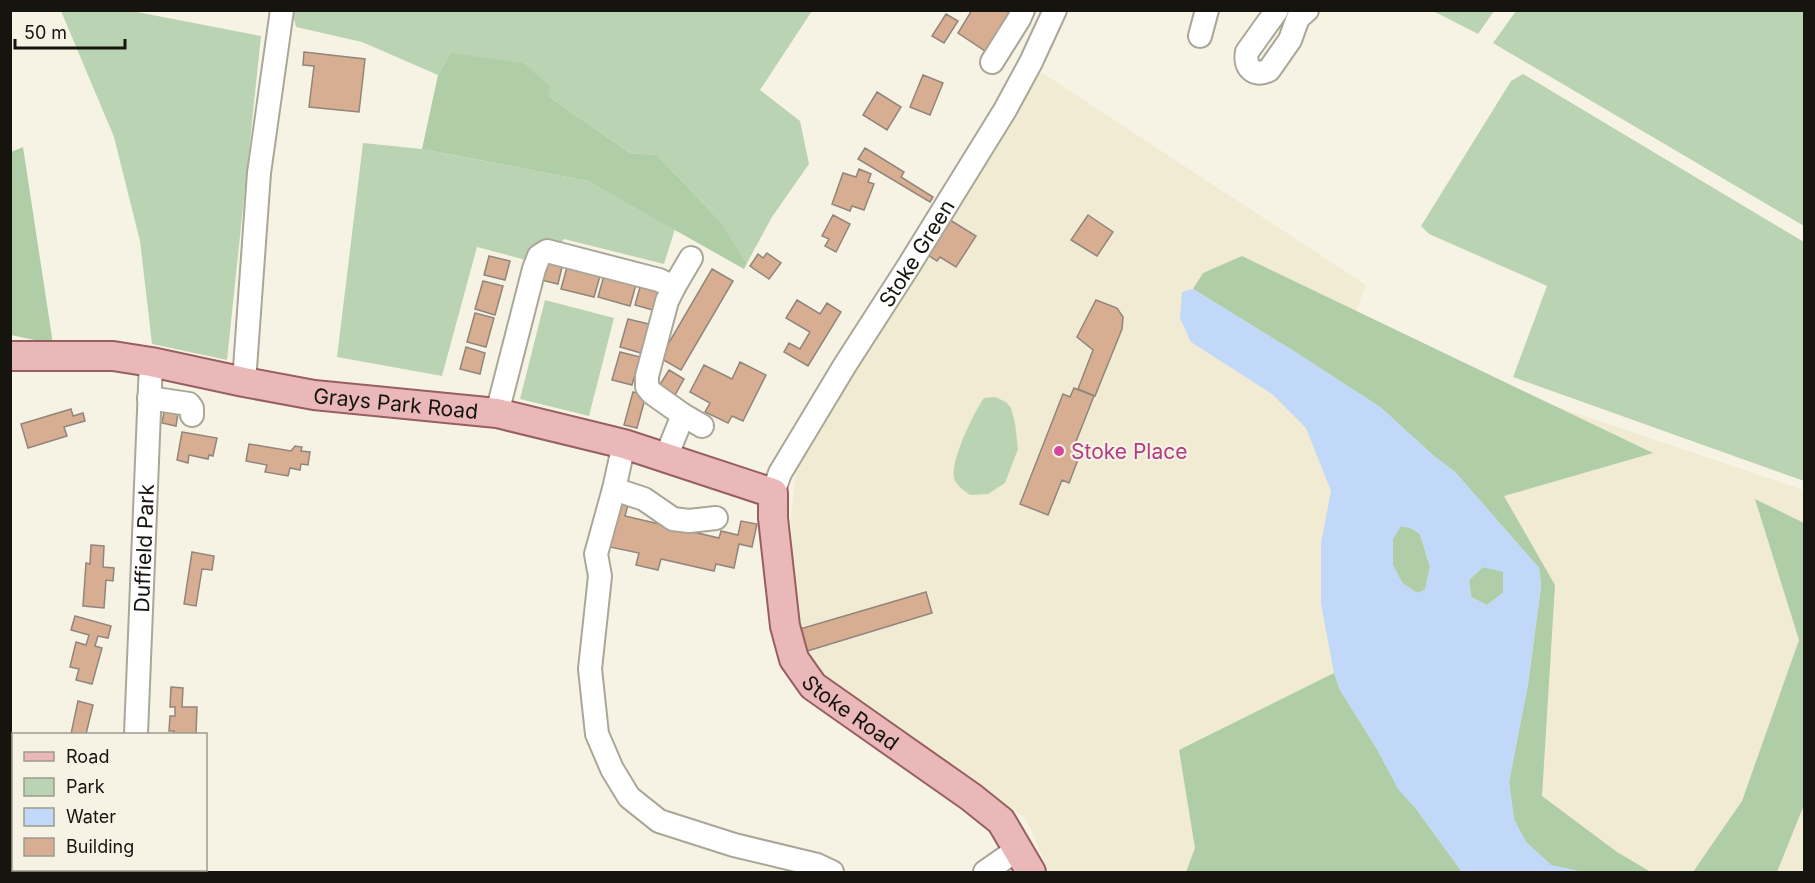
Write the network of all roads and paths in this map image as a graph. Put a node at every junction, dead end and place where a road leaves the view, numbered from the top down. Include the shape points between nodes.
1 (282, 10) edge
2 (1023, 10) edge
3 (1055, 10) edge
4 (1208, 10) edge
5 (1200, 36) dead end
6 (992, 62) dead end
7 (691, 258) dead end
8 (674, 286) junction
9 (12, 358) edge
10 (151, 362) junction
11 (244, 382) junction
12 (149, 398) junction
13 (497, 413) junction
14 (192, 415) dead end
15 (624, 444) junction
16 (666, 457) junction
17 (614, 489) junction
18 (773, 493) junction
19 (716, 518) dead end
20 (136, 733) edge
21 (1025, 861) edge
22 (832, 873) edge
23 (985, 873) edge

1 - 11 street via 259,173
2 - 6 street
3 - 18 street, Stoke Green via 1005,110 845,365 780,473
4 - 5 street
7 - 8 street
8 - 13 street via 556,253 547,251 539,256
8 - 16 street via 647,387 692,421
9 - 10 main road, Grays Park Road via 112,356
10 - 11 main road, Grays Park Road
10 - 12 street, Duffield Park
11 - 13 main road, Grays Park Road via 314,395
12 - 14 street via 189,404
12 - 20 street, Duffield Park
13 - 15 main road, Grays Park Road
15 - 16 main road, Grays Park Road
15 - 17 street
16 - 18 main road, Grays Park Road
17 - 19 street via 644,499 673,519
17 - 22 street via 596,554 600,576 590,669 597,734 612,769 629,797 659,821 817,865
18 - 21 main road, Stoke Road via 784,615 794,658 813,686 1001,821
21 - 23 street

